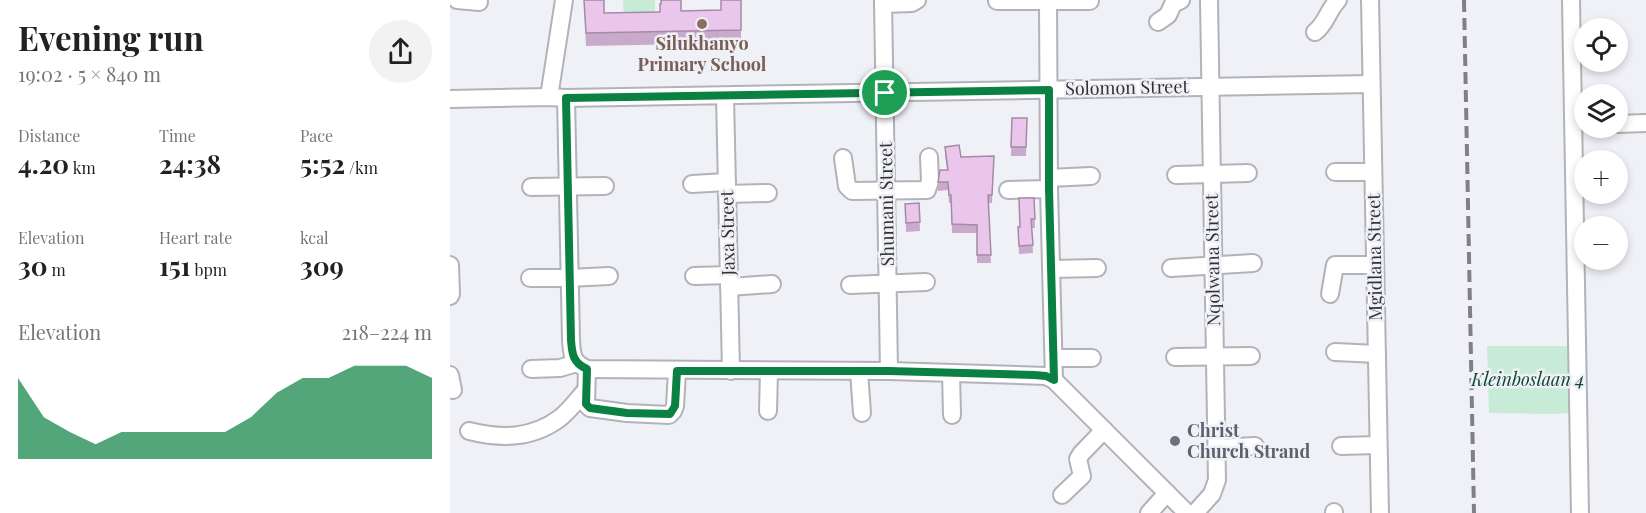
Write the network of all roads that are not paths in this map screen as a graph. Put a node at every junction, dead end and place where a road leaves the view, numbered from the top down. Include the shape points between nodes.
1 (457, 0) edge
2 (564, 0) edge
3 (917, 0) edge
4 (1048, 0) edge
5 (1209, 0) edge
6 (1338, 0) edge
7 (1370, 0) edge
8 (1571, 0) edge
9 (1090, 1) edge
10 (1175, 1) edge
11 (883, 2) edge
12 (997, 2) edge
13 (479, 3) dead end
14 (1158, 22) dead end
15 (1315, 32) dead end
16 (1371, 84) junction
17 (1576, 84) edge
18 (1209, 87) junction
19 (1049, 90) junction
20 (885, 93) junction
21 (725, 96) junction
22 (549, 97) junction
23 (566, 98) junction
24 (450, 99) edge
25 (1646, 123) edge
26 (1628, 124) edge
27 (1578, 138) edge
28 (929, 157) dead end
29 (843, 158) dead end
30 (1335, 172) dead end
31 (1373, 172) junction
32 (1211, 173) junction
33 (1248, 173) dead end
34 (1176, 175) dead end
35 (1091, 176) dead end
36 (692, 184) dead end
37 (1049, 184) junction
38 (605, 186) dead end
39 (531, 187) dead end
40 (568, 187) junction
41 (727, 188) junction
42 (887, 189) junction
43 (1008, 190) dead end
44 (768, 193) dead end
45 (1253, 263) dead end
46 (450, 265) edge
47 (1375, 265) junction
48 (1213, 266) junction
49 (1097, 268) dead end
50 (1171, 268) dead end
51 (1052, 269) junction
52 (609, 276) dead end
53 (694, 276) dead end
54 (530, 278) dead end
55 (569, 278) junction
56 (729, 281) junction
57 (926, 282) dead end
58 (772, 284) dead end
59 (888, 284) junction
60 (850, 285) dead end
61 (1330, 294) dead end
62 (450, 296) edge
63 (1335, 352) dead end
64 (1377, 354) junction
65 (1251, 356) dead end
66 (1175, 357) dead end
67 (1215, 357) junction
68 (1054, 358) junction
69 (1092, 358) dead end
70 (582, 366) junction
71 (531, 369) dead end
72 (677, 371) junction
73 (731, 371) junction
74 (769, 371) junction
75 (859, 371) junction
76 (889, 371) junction
77 (951, 373) junction
78 (1054, 380) junction
79 (586, 390) junction
80 (768, 411) dead end
81 (862, 413) dead end
82 (952, 415) dead end
83 (1104, 430) junction
84 (469, 431) dead end
85 (1378, 445) junction
86 (1341, 446) dead end
87 (1255, 447) dead end
88 (1216, 448) junction
89 (1167, 493) junction
90 (1062, 495) dead end
91 (1149, 513) edge
92 (1187, 513) edge
93 (1195, 513) edge
94 (1380, 513) edge
95 (1580, 513) edge

1 - 13 street
2 - 22 street
3 - 11 street
4 - 9 street
4 - 12 street
4 - 19 street
5 - 18 street, Nqolwana Street
6 - 15 street
7 - 16 street, Mgidlana Street
8 - 17 street
10 - 14 street via 1168,15
11 - 20 street, Shumani Street
16 - 18 street, Solomon Street
16 - 31 street, Mgidlana Street
18 - 19 street, Solomon Street
18 - 32 street, Nqolwana Street
19 - 20 street, Solomon Street
19 - 37 street
20 - 21 street, Solomon Street
20 - 42 street, Shumani Street
21 - 23 street, Solomon Street
21 - 41 street, Jaxa Street
22 - 23 street, Solomon Street
22 - 24 street, Solomon Street
23 - 40 street
25 - 26 street
27 - 95 street
28 - 42 street via 927,190
29 - 42 street via 849,189
30 - 31 street
31 - 47 street, Mgidlana Street
32 - 33 street
32 - 34 street
32 - 48 street, Nqolwana Street
35 - 37 street
36 - 41 street
37 - 43 street
37 - 51 street
38 - 40 street
39 - 40 street
40 - 55 street
41 - 44 street
41 - 56 street, Jaxa Street
42 - 59 street, Shumani Street
45 - 48 street
46 - 62 street
47 - 61 street via 1335,265
47 - 64 street, Mgidlana Street
48 - 50 street
48 - 67 street, Nqolwana Street
49 - 51 street
51 - 68 street
52 - 55 street
53 - 56 street
54 - 55 street
55 - 70 street via 572,354
56 - 58 street
56 - 73 street, Jaxa Street
57 - 59 street
59 - 60 street
59 - 76 street, Shumani Street
63 - 64 street
64 - 85 street, Mgidlana Street
65 - 67 street
66 - 67 street
67 - 88 street, Nqolwana Street
68 - 69 street
68 - 78 street
70 - 71 street
70 - 72 street
70 - 79 street
72 - 73 street
72 - 79 street via 675,406 669,415 590,408 586,404
73 - 74 street
74 - 75 street
74 - 80 street
75 - 76 street
75 - 81 street
76 - 77 street
77 - 78 street via 1034,375
77 - 82 street
78 - 83 street
79 - 84 street via 562,417 536,431 511,437
83 - 89 street
83 - 90 street via 1078,459 1082,476
85 - 86 street
85 - 94 street, Mgidlana Street
87 - 88 street
88 - 93 street, Nqolwana Street via 1216,485
89 - 91 street
89 - 92 street

